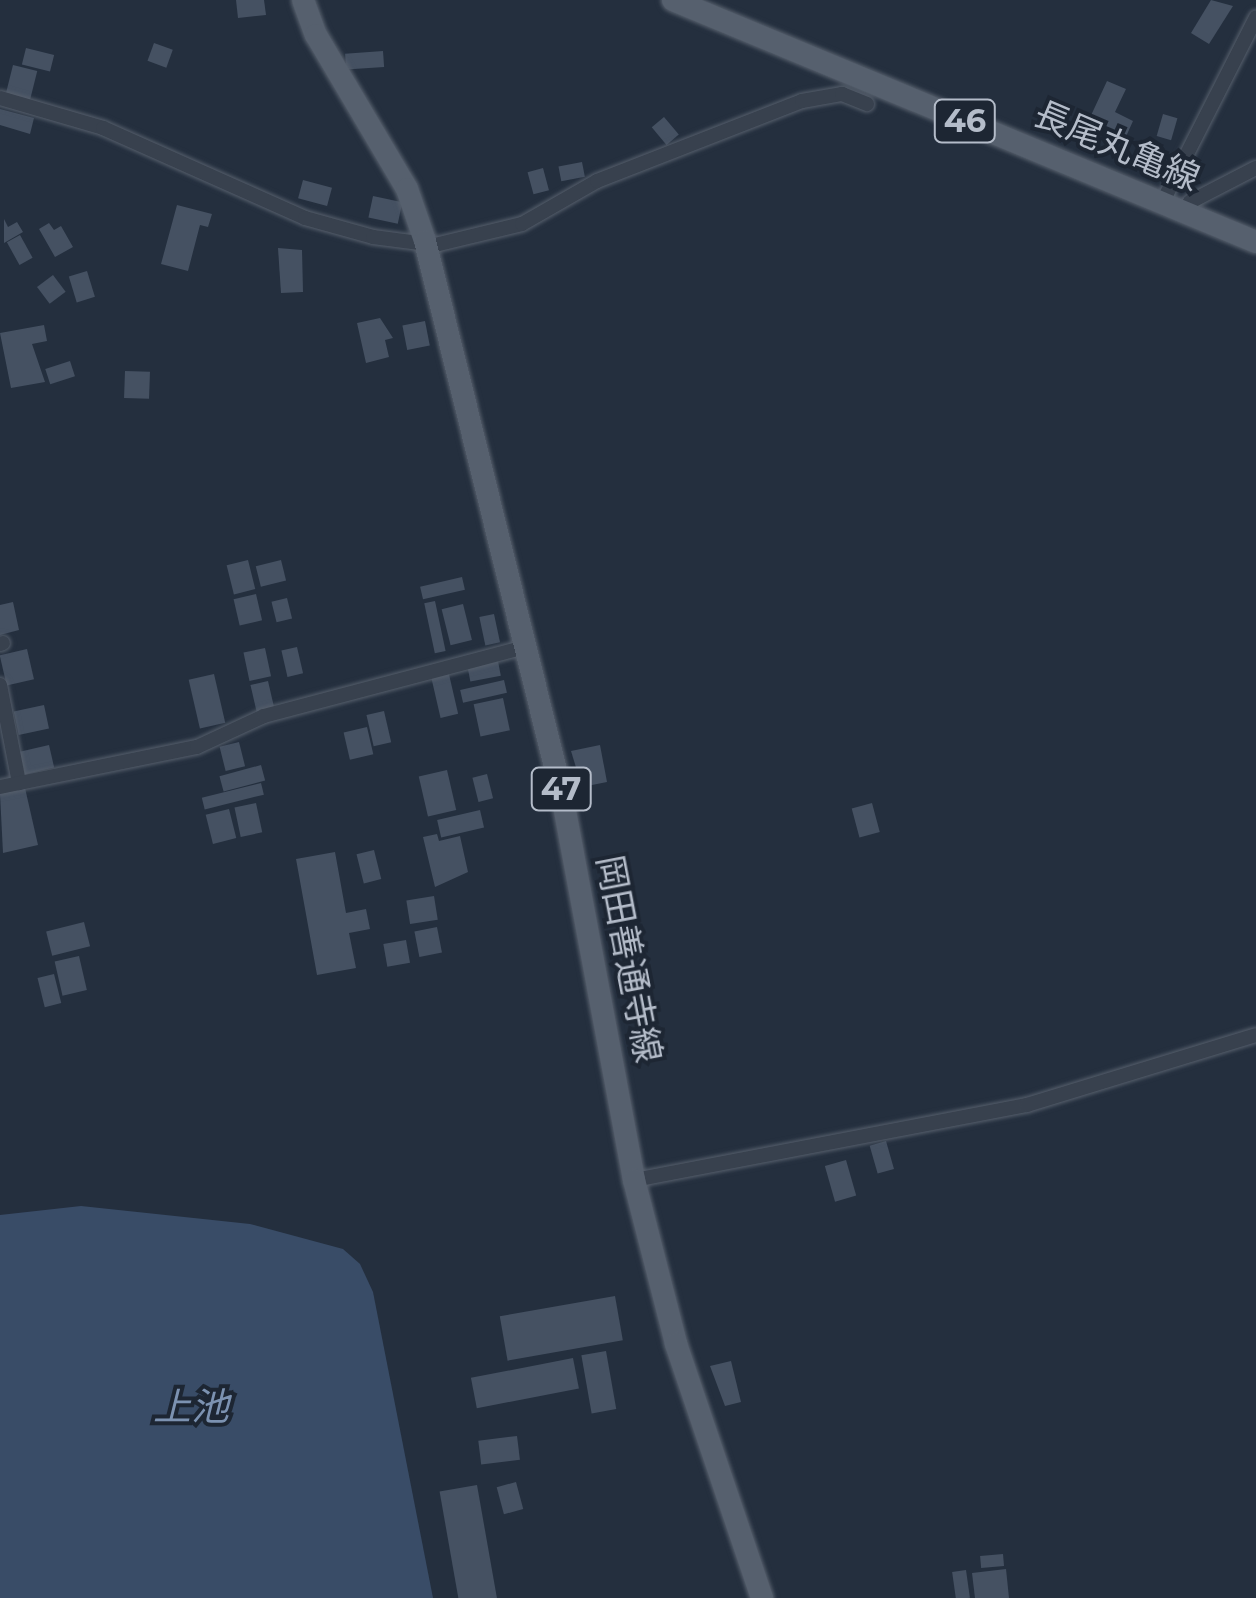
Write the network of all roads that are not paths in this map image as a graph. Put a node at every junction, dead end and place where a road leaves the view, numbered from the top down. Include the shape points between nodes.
1 (303, 0) edge
2 (673, 0) edge
3 (1256, 18) edge
4 (846, 84) junction
5 (0, 98) edge
6 (867, 104) dead end
7 (1256, 168) edge
8 (1162, 203) junction
9 (1186, 214) junction
10 (425, 241) junction
11 (1256, 242) edge
12 (524, 647) junction
13 (0, 685) edge
14 (19, 783) junction
15 (0, 786) edge
16 (1256, 1034) edge
17 (634, 1180) junction
18 (762, 1598) edge

1 - 10 main road, 岡田善通寺線 / 47 via 316,35 407,189
2 - 4 main road, 長尾丸亀線 / 46
3 - 8 street
4 - 6 street
4 - 8 main road, 長尾丸亀線 / 46
4 - 10 street via 596,181 522,224 464,240
5 - 10 street via 103,128 305,218 373,237
7 - 9 street via 1190,202
8 - 9 main road, 長尾丸亀線 / 46
9 - 11 main road, 長尾丸亀線 / 46
10 - 12 main road, 岡田善通寺線 / 47
12 - 14 street via 282,710 198,747
12 - 17 main road, 岡田善通寺線 / 47 via 562,795
13 - 14 street
14 - 15 street
16 - 17 street via 1027,1105
17 - 18 main road, 岡田善通寺線 / 47 via 676,1344

